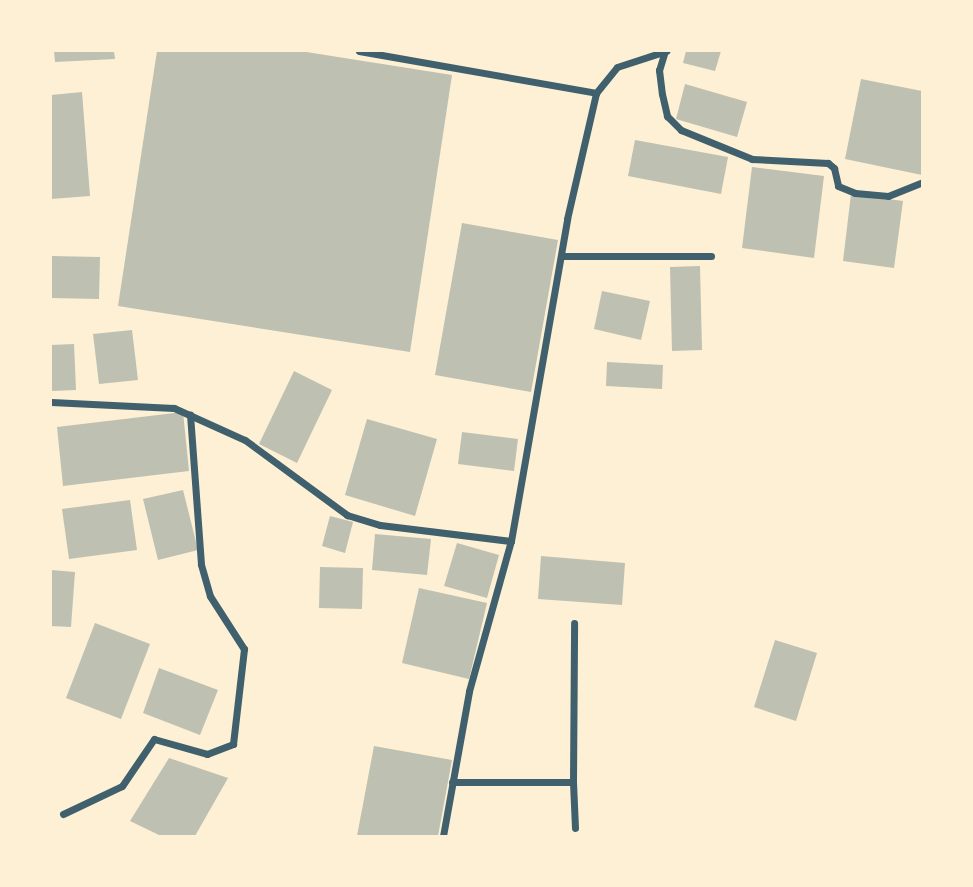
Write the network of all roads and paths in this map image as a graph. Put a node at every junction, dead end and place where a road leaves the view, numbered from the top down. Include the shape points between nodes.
1 (359, 51) edge
2 (665, 52) edge
3 (596, 93) junction
4 (922, 182) edge
5 (562, 256) junction
6 (710, 256) dead end
7 (51, 402) edge
8 (190, 414) junction
9 (512, 541) junction
10 (574, 622) dead end
11 (452, 782) junction
12 (573, 782) junction
13 (63, 814) dead end
14 (575, 828) dead end
15 (443, 836) edge

1 - 3 street
2 - 3 street via 617,67
2 - 4 street via 659,70 663,102 667,116 681,130 752,159 828,163 834,168 838,186 855,193 888,196
3 - 5 street
5 - 6 street
5 - 9 street
7 - 8 street via 145,405
8 - 9 street via 245,440 347,515 380,525
8 - 13 street via 201,564 210,596 244,649 233,744 207,754 154,739 122,786
9 - 11 street via 469,691
10 - 12 street
11 - 12 street
11 - 15 street
12 - 14 street

